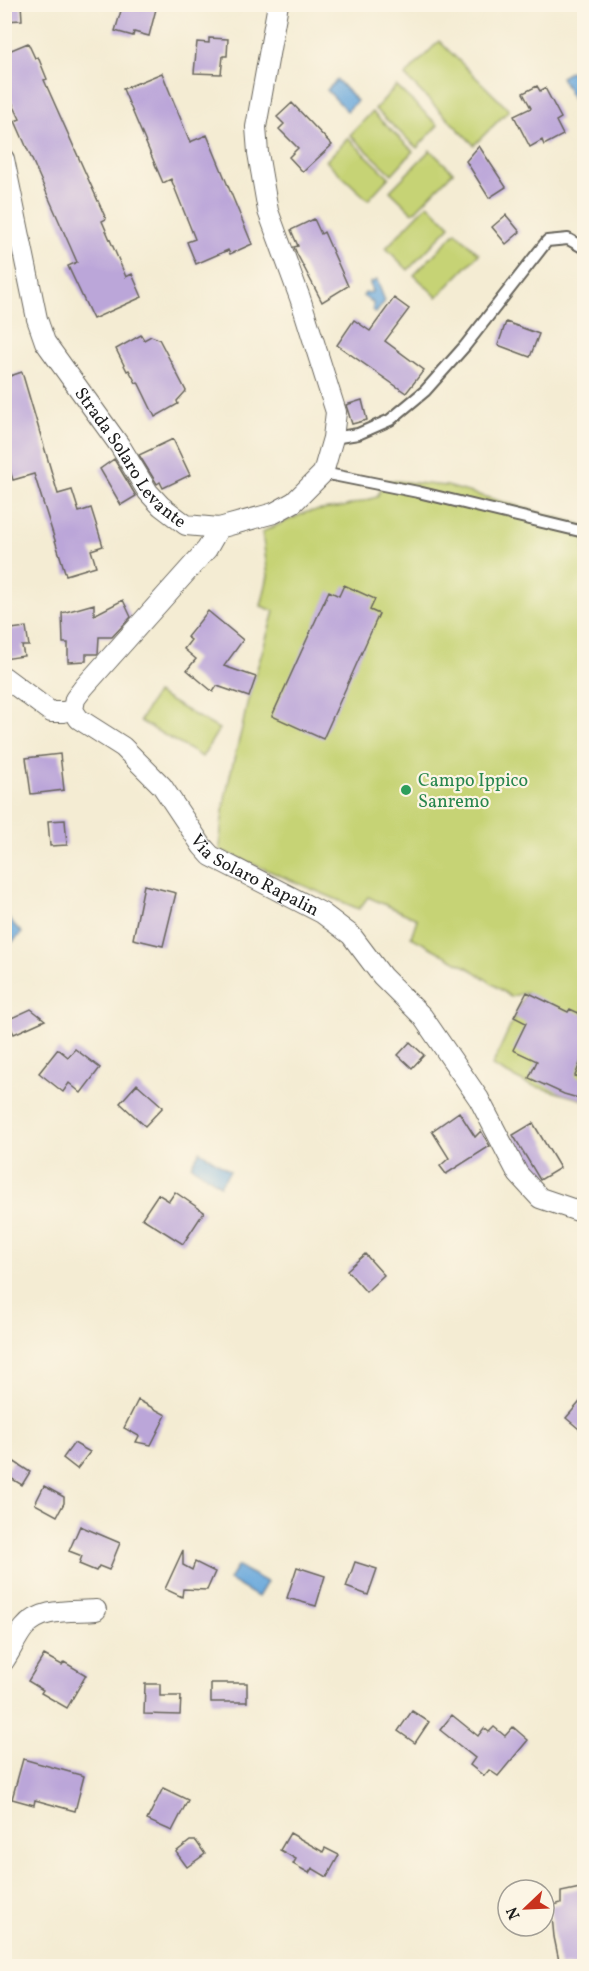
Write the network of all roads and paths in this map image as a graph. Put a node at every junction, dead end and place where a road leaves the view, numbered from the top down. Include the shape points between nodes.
1 (278, 4) edge
2 (4, 159) edge
3 (585, 248) edge
4 (333, 438) junction
5 (323, 473) junction
6 (219, 528) junction
7 (585, 532) edge
8 (4, 677) edge
9 (73, 710) junction
10 (585, 1213) edge
11 (96, 1610) dead end
12 (4, 1661) edge

1 - 4 street, Strada Solaro Levante via 256,127 258,153 268,211 331,392 336,412
2 - 6 street, Strada Solaro Levante via 45,342 161,506 186,525
3 - 4 lane via 568,238 547,240 425,391 390,420 358,434
4 - 5 street, Strada Solaro Levante
5 - 6 street, Strada Solaro Levante via 294,502 274,513
5 - 7 lane
6 - 9 street via 207,549 88,682 75,699
8 - 9 street via 51,712
9 - 10 street, Via Solaro Rapalin via 79,719 123,747 162,786 211,856 322,913 351,935 382,976 422,1016 479,1099 518,1174 540,1198
11 - 12 street via 48,1613 34,1619

